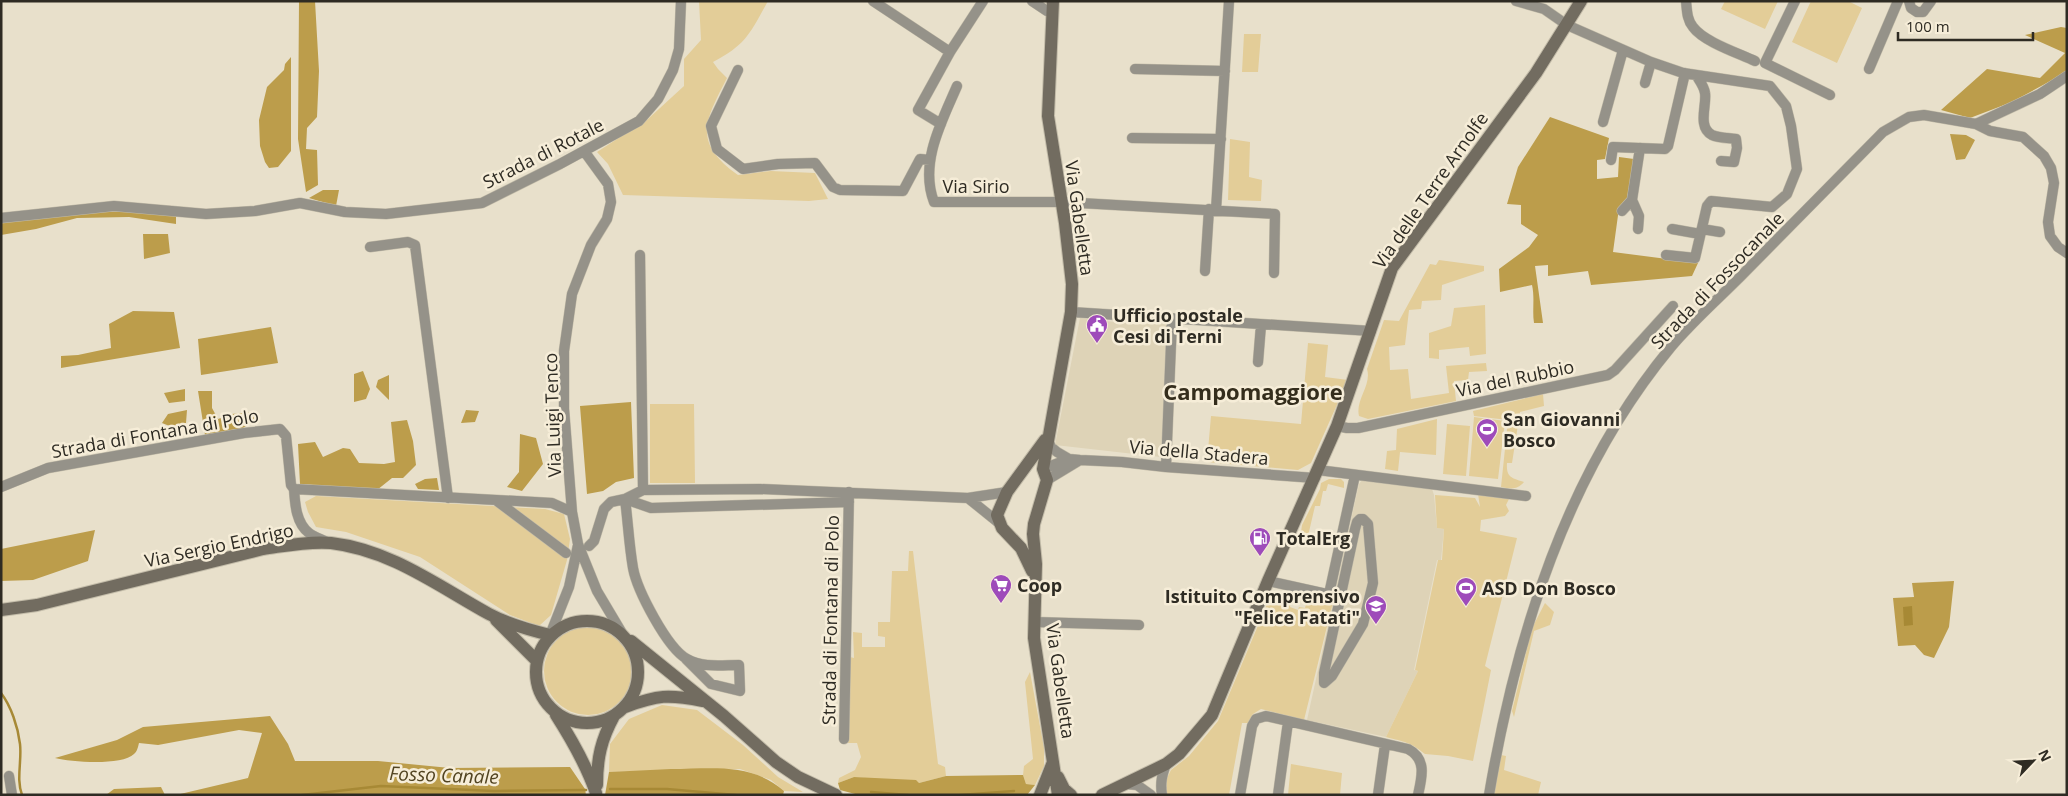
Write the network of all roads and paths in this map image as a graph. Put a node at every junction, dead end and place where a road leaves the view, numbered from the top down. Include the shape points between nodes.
1 (681, 1) edge
2 (873, 1) edge
3 (983, 1) edge
4 (1032, 1) edge
5 (1229, 1) edge
6 (1516, 1) edge
7 (1581, 1) edge
8 (1686, 1) edge
9 (1795, 1) edge
10 (1898, 1) edge
11 (1909, 1) edge
12 (1931, 1) edge
13 (1053, 7) edge
14 (1566, 24) junction
15 (1623, 50) junction
16 (950, 52) junction
17 (1755, 61) dead end
18 (1651, 62) junction
19 (1135, 69) dead end
20 (1869, 69) dead end
21 (738, 70) dead end
22 (1225, 71) junction
23 (1682, 72) junction
24 (1696, 75) junction
25 (2067, 76) edge
26 (1645, 83) dead end
27 (957, 86) dead end
28 (1830, 95) dead end
29 (1603, 122) dead end
30 (941, 124) junction
31 (1976, 124) junction
32 (1666, 134) dead end
33 (1132, 138) dead end
34 (1221, 139) junction
35 (1640, 148) junction
36 (584, 151) junction
37 (930, 160) junction
38 (1612, 160) dead end
39 (1722, 161) dead end
40 (1632, 200) junction
41 (1062, 202) junction
42 (1213, 210) junction
43 (1622, 210) dead end
44 (1, 218) edge
45 (1638, 228) dead end
46 (1672, 229) dead end
47 (1701, 231) junction
48 (1720, 232) dead end
49 (370, 247) dead end
50 (2067, 253) edge
51 (640, 255) dead end
52 (1666, 255) dead end
53 (1205, 271) dead end
54 (1274, 273) dead end
55 (1672, 306) dead end
56 (1070, 312) junction
57 (1172, 319) junction
58 (1262, 325) junction
59 (1371, 331) junction
60 (1258, 362) dead end
61 (1337, 426) junction
62 (1047, 438) junction
63 (1074, 460) junction
64 (1025, 467) junction
65 (1166, 467) junction
66 (1316, 474) junction
67 (1045, 475) junction
68 (1355, 475) junction
69 (1, 487) edge
70 (294, 489) junction
71 (643, 490) junction
72 (1007, 492) junction
73 (1526, 496) dead end
74 (849, 497) junction
75 (448, 498) junction
76 (968, 498) junction
77 (625, 499) junction
78 (497, 501) junction
79 (572, 512) junction
80 (999, 523) junction
81 (1034, 524) junction
82 (1008, 533) junction
83 (330, 543) junction
84 (578, 544) junction
85 (589, 546) dead end
86 (566, 553) dead end
87 (1034, 577) junction
88 (1268, 581) junction
89 (1329, 594) junction
90 (1341, 597) junction
91 (1, 610) edge
92 (490, 614) junction
93 (1034, 622) junction
94 (1139, 625) dead end
95 (622, 633) junction
96 (550, 635) junction
97 (686, 659) junction
98 (536, 660) junction
99 (705, 702) junction
100 (625, 707) junction
101 (555, 712) junction
102 (614, 716) junction
103 (1288, 722) junction
104 (844, 739) dead end
105 (1385, 744) junction
106 (1054, 760) junction
107 (1166, 764) junction
108 (1056, 774) junction
109 (9, 776) dead end
110 (1126, 784) junction
111 (1040, 793) edge
112 (596, 794) edge
113 (12, 795) edge
114 (836, 795) edge
115 (1058, 795) edge
116 (1071, 795) edge
117 (1102, 795) edge
118 (1151, 795) edge
119 (1162, 795) edge
120 (1240, 795) edge
121 (1278, 795) edge
122 (1378, 795) edge
123 (1418, 795) edge
124 (1489, 795) edge

1 - 36 street, Strada di Rotale via 679,49 658,98 639,122
2 - 16 street
3 - 16 street
4 - 13 street via 1047,11
5 - 22 street
6 - 14 street via 1544,9
7 - 14 street, Via delle Terre Arnolfe
8 - 17 street via 1687,14 1699,34
9 - 28 street via 1765,63
10 - 20 street
11 - 12 street via 1910,8 1917,12 1922,12
13 - 41 street, Via Gabelletta via 1048,116
14 - 15 street
14 - 59 street, Via delle Terre Arnolfe via 1536,74 1392,268
15 - 18 street
15 - 29 street
16 - 30 street via 918,110
18 - 23 street
18 - 26 street
19 - 22 street
21 - 37 street, Via Sirio via 711,126 717,149 743,169 815,163 833,187 840,190 903,191 920,159
22 - 34 street
23 - 24 street
23 - 32 street
23 - 35 street via 1668,146 1665,149
24 - 39 street via 1705,89 1706,128 1712,134 1736,139 1734,162
24 - 47 street via 1770,86 1786,106 1797,169 1787,194 1772,207 1711,201
25 - 31 street via 2040,94
27 - 30 street, Via Sirio
30 - 37 street, Via Sirio
31 - 50 street via 1990,131 2023,136 2044,156 2054,183 2048,222 2050,236
31 - 124 street, Strada di Fossocanale via 1910,117 1883,132 1672,346 1626,409 1572,507 1527,627
33 - 34 street
34 - 42 street
35 - 38 street via 1613,147
35 - 40 street
36 - 44 street, Strada di Rotale via 482,203 386,214 345,212 300,204 206,214 114,206
36 - 79 street, Via Luigi Tenco via 608,184 611,202 607,219 591,245 577,280 569,311 564,352 564,409
37 - 41 street, Via Sirio via 928,180 934,202
40 - 43 street
40 - 45 street via 1639,216
41 - 42 street
41 - 56 street, Via Gabelletta via 1072,284
42 - 53 street
42 - 54 street via 1275,214
46 - 47 street
47 - 48 street
47 - 52 street via 1695,258
49 - 75 street via 408,242 415,245
51 - 71 street
55 - 61 street, Via del Rubbio via 1608,375 1358,428
56 - 57 street
56 - 62 street, Via Gabelletta
57 - 58 street
57 - 65 street
58 - 59 street
58 - 60 street
59 - 61 street, Via delle Terre Arnolfe
61 - 66 street, Via delle Terre Arnolfe
62 - 63 street via 1057,452
62 - 64 street, Via Gabelletta
62 - 67 street, Via Gabelletta
63 - 65 street, Via della Stadera
63 - 67 street
64 - 67 street via 1031,466
64 - 72 street, Via Gabelletta
65 - 66 street, Via della Stadera
66 - 68 street
66 - 88 street, Via delle Terre Arnolfe
67 - 81 street, Via Gabelletta
68 - 73 street
68 - 89 street
69 - 70 street, Strada di Fontana di Polo via 48,468 280,429 286,436
70 - 75 street
70 - 83 street via 295,507 308,532
71 - 74 street, Strada di Fontana di Polo via 760,489
71 - 77 street, Strada di Fontana di Polo
72 - 76 street, Strada di Fontana di Polo
72 - 80 street, Via Gabelletta via 997,515
74 - 76 street, Strada di Fontana di Polo
74 - 77 street, Strada di Fontana di Polo via 651,508
74 - 104 street, Strada di Fontana di Polo
75 - 78 street
76 - 80 street
77 - 85 street, Strada di Fontana di Polo via 611,502 604,509 594,541
77 - 97 street via 633,570 656,621 674,648
78 - 79 street via 552,503
78 - 86 street
79 - 84 street, Via Luigi Tenco
80 - 82 street, Via Gabelletta
81 - 82 street via 1025,532
81 - 87 street, Via Gabelletta
82 - 87 street, Via Gabelletta via 1028,559
83 - 91 street, Via Sergio Endrigo via 263,549 37,605
83 - 92 street, Via Sergio Endrigo via 391,560 432,579
84 - 95 street, Via Luigi Tenco via 597,592
84 - 96 street, Via Luigi Tenco via 569,586
87 - 93 street, Via Gabelletta
88 - 89 street
88 - 107 street, Via delle Terre Arnolfe via 1212,715 1179,754
89 - 90 street
90 - 90 street via 1324,673 1324,683 1330,679 1363,624 1373,583 1368,524 1363,519 1357,522
92 - 96 street, Via Sergio Endrigo via 522,628
92 - 98 street, Via Sergio Endrigo
93 - 94 street
93 - 106 street, Via Gabelletta via 1039,677
95 - 96 street via 609,624 578,620 563,625
95 - 99 street
95 - 100 street via 638,661 634,693
96 - 98 street
97 - 97 street via 704,666 739,665 740,690 711,684
98 - 101 street via 538,689
99 - 100 street via 677,696 652,697
99 - 114 street via 776,762
100 - 102 street
101 - 102 street via 568,720 584,723
101 - 112 street via 577,748
102 - 112 street via 597,758
103 - 105 street
103 - 120 street via 1266,716 1256,719
103 - 121 street
105 - 122 street
105 - 123 street via 1408,749 1419,758 1422,774
106 - 108 street, Via Gabelletta
106 - 111 street, Via Gabelletta
107 - 110 street, Via delle Terre Arnolfe
107 - 119 street via 1160,786
108 - 115 street, Via Gabelletta
108 - 116 street
109 - 113 street
110 - 117 street, Via delle Terre Arnolfe
110 - 118 street via 1137,785

